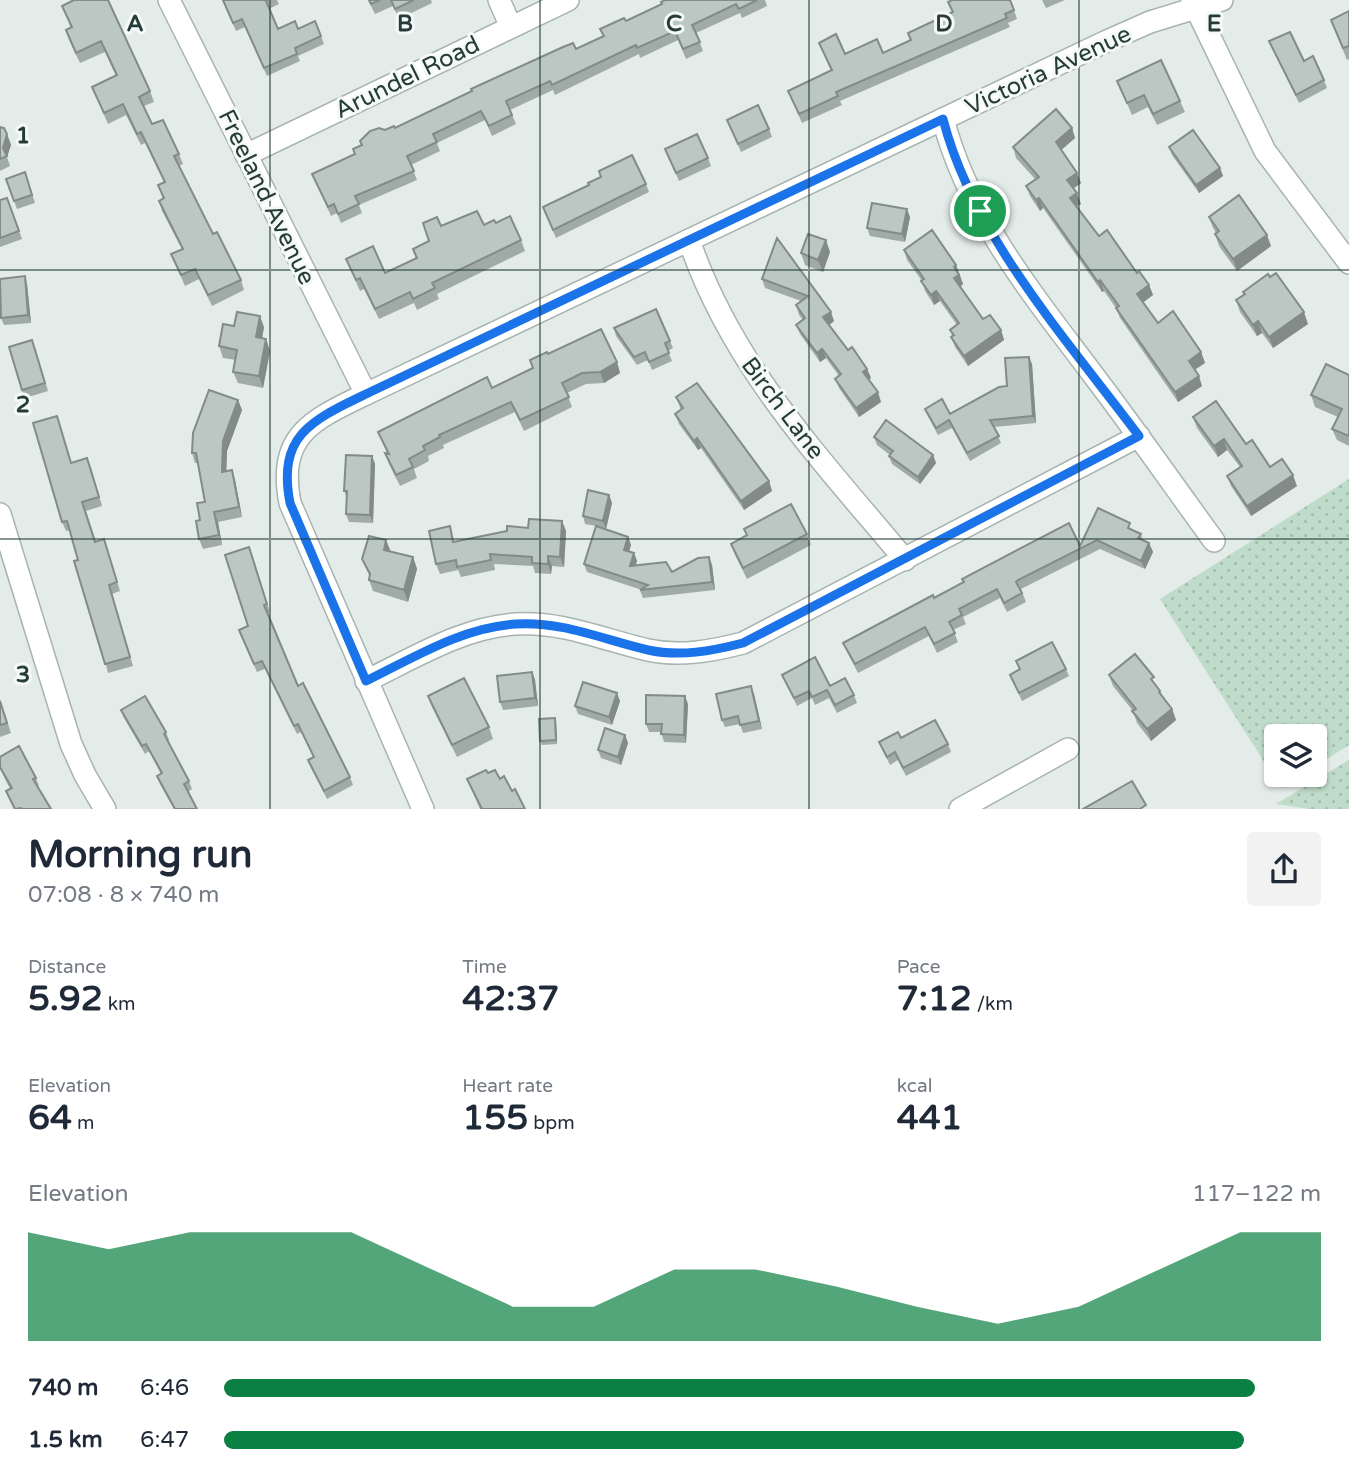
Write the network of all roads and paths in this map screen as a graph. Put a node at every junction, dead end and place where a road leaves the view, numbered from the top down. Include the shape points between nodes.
1 (169, 0) edge
2 (499, 0) edge
3 (569, 0) edge
4 (1222, 0) edge
5 (1194, 4) edge
6 (511, 27) junction
7 (943, 119) junction
8 (246, 155) junction
9 (689, 240) junction
10 (1349, 263) edge
11 (366, 394) junction
12 (1139, 436) junction
13 (0, 514) edge
14 (1213, 541) dead end
15 (905, 560) junction
16 (366, 681) junction
17 (1068, 748) dead end
18 (105, 809) edge
19 (423, 809) edge
20 (960, 809) edge

1 - 8 street, Freeland Avenue
2 - 6 street
3 - 6 street, Arundel Road
4 - 5 street, Victoria Avenue
5 - 7 street, Victoria Avenue
5 - 10 street via 1265,151
6 - 8 street, Arundel Road
7 - 9 street, Victoria Avenue
7 - 12 street via 962,175 1009,262
8 - 11 street, Freeland Avenue
9 - 11 street, Victoria Avenue
9 - 15 street, Birch Lane via 714,304 748,364
11 - 16 street, Victoria Avenue via 319,417 304,430 287,465 286,483 290,503
12 - 14 street
12 - 15 street
13 - 18 street via 71,744
15 - 16 street via 765,634 713,651 650,651 574,629 516,624 458,637
16 - 19 street, Victoria Avenue
17 - 20 street

